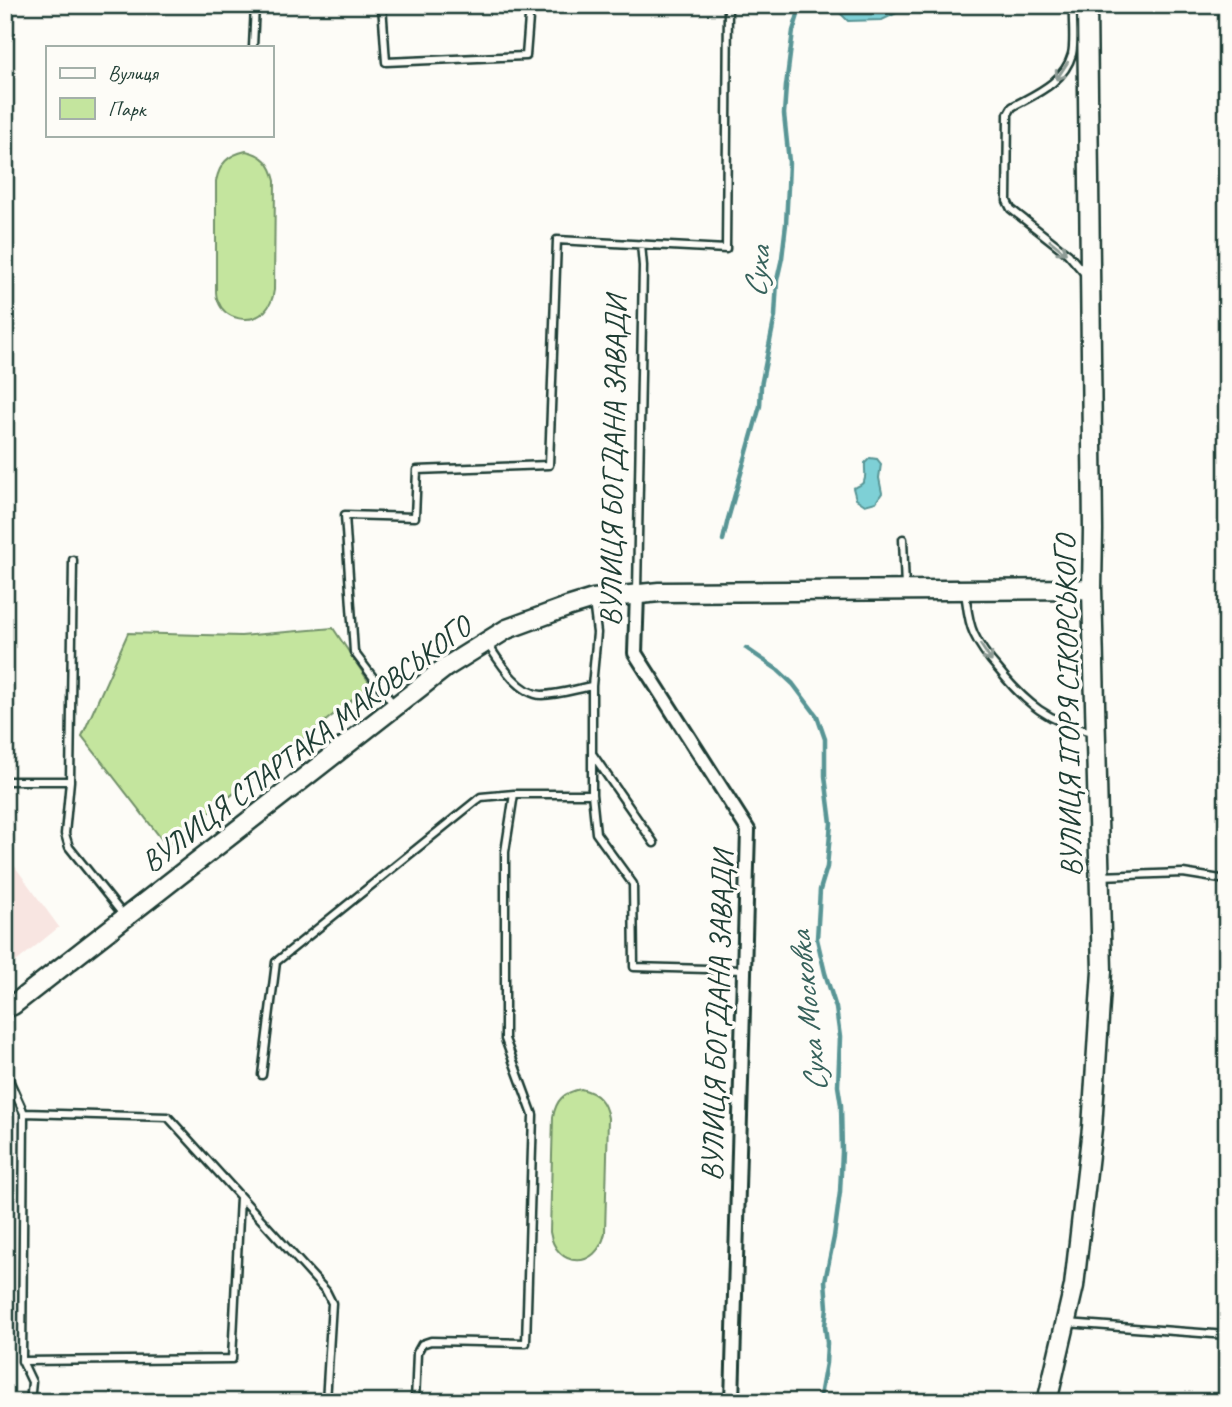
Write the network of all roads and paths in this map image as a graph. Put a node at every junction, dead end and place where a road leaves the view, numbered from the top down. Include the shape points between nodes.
1 (255, 5) edge
2 (382, 5) edge
3 (530, 5) edge
4 (728, 5) edge
5 (1073, 5) edge
6 (1087, 5) edge
7 (253, 46) edge
8 (641, 244) junction
9 (1090, 279) junction
10 (903, 539) dead end
11 (73, 560) dead end
12 (1092, 589) junction
13 (905, 590) junction
14 (964, 590) junction
15 (637, 594) junction
16 (593, 599) junction
17 (486, 642) junction
18 (592, 686) junction
19 (395, 706) junction
20 (1095, 733) junction
21 (592, 753) junction
22 (5, 781) edge
23 (70, 781) junction
24 (514, 794) junction
25 (593, 794) junction
26 (654, 843) dead end
27 (1099, 876) junction
28 (1227, 880) edge
29 (125, 918) junction
30 (744, 970) junction
31 (5, 1008) edge
32 (5, 1071) edge
33 (262, 1075) dead end
34 (24, 1113) junction
35 (240, 1197) junction
36 (1065, 1323) junction
37 (1227, 1335) edge
38 (22, 1361) junction
39 (30, 1402) edge
40 (326, 1402) edge
41 (415, 1402) edge
42 (732, 1402) edge
43 (1047, 1402) edge

1 - 7 lane
2 - 3 lane via 386,62 526,56
4 - 8 lane via 726,249
5 -> 9 lane via 1072,54 1066,67 1054,82 1008,114 1007,201
6 - 9 main road, ВУЛИЦЯ ІГОРЯ СІКОРСЬКОГО
8 - 15 lane, ВУЛИЦЯ БОГДАНА ЗАВАДИ
8 - 19 lane via 557,240 549,465 417,470 415,517 345,515 354,652
9 - 12 main road, ВУЛИЦЯ ІГОРЯ СІКОРСЬКОГО
10 - 13 lane
11 - 23 lane
12 - 14 main road, ВУЛИЦЯ СПАРТАКА МАКОВСЬКОГО
12 - 20 main road, ВУЛИЦЯ ІГОРЯ СІКОРСЬКОГО
13 - 14 main road, ВУЛИЦЯ СПАРТАКА МАКОВСЬКОГО
13 - 15 main road, ВУЛИЦЯ СПАРТАКА МАКОВСЬКОГО
14 -> 20 lane via 973,633 1016,692 1058,721
15 - 16 main road, ВУЛИЦЯ СПАРТАКА МАКОВСЬКОГО
15 - 30 street, ВУЛИЦЯ БОГДАНА ЗАВАДИ via 635,653 748,830
16 - 17 main road, ВУЛИЦЯ СПАРТАКА МАКОВСЬКОГО via 508,629
16 - 18 lane via 597,634
17 - 18 lane via 518,685 530,693
17 - 19 main road, ВУЛИЦЯ СПАРТАКА МАКОВСЬКОГО
18 - 21 lane
19 - 29 main road, ВУЛИЦЯ СПАРТАКА МАКОВСЬКОГО
20 - 27 main road, ВУЛИЦЯ ІГОРЯ СІКОРСЬКОГО
21 - 25 lane
21 - 26 lane
22 - 23 lane
23 - 29 lane via 65,834 69,847
24 - 25 lane
24 - 33 lane via 481,797 276,962
24 - 41 lane via 505,852 505,1039 533,1115 526,1343 422,1344 417,1353
25 - 30 lane via 596,833 633,884 634,967
27 - 28 lane via 1183,873
27 - 36 main road, ВУЛИЦЯ ІГОРЯ СІКОРСЬКОГО via 1102,971 1092,1128 1074,1286
29 - 31 main road, ВУЛИЦЯ СПАРТАКА МАКОВСЬКОГО
30 - 42 street, ВУЛИЦЯ БОГДАНА ЗАВАДИ
32 - 34 lane
34 - 35 lane via 168,1117
34 - 38 lane
35 - 38 lane via 232,1359
35 - 40 lane via 332,1303
36 - 37 lane
36 - 43 main road, ВУЛИЦЯ ІГОРЯ СІКОРСЬКОГО
38 - 39 lane via 32,1382

